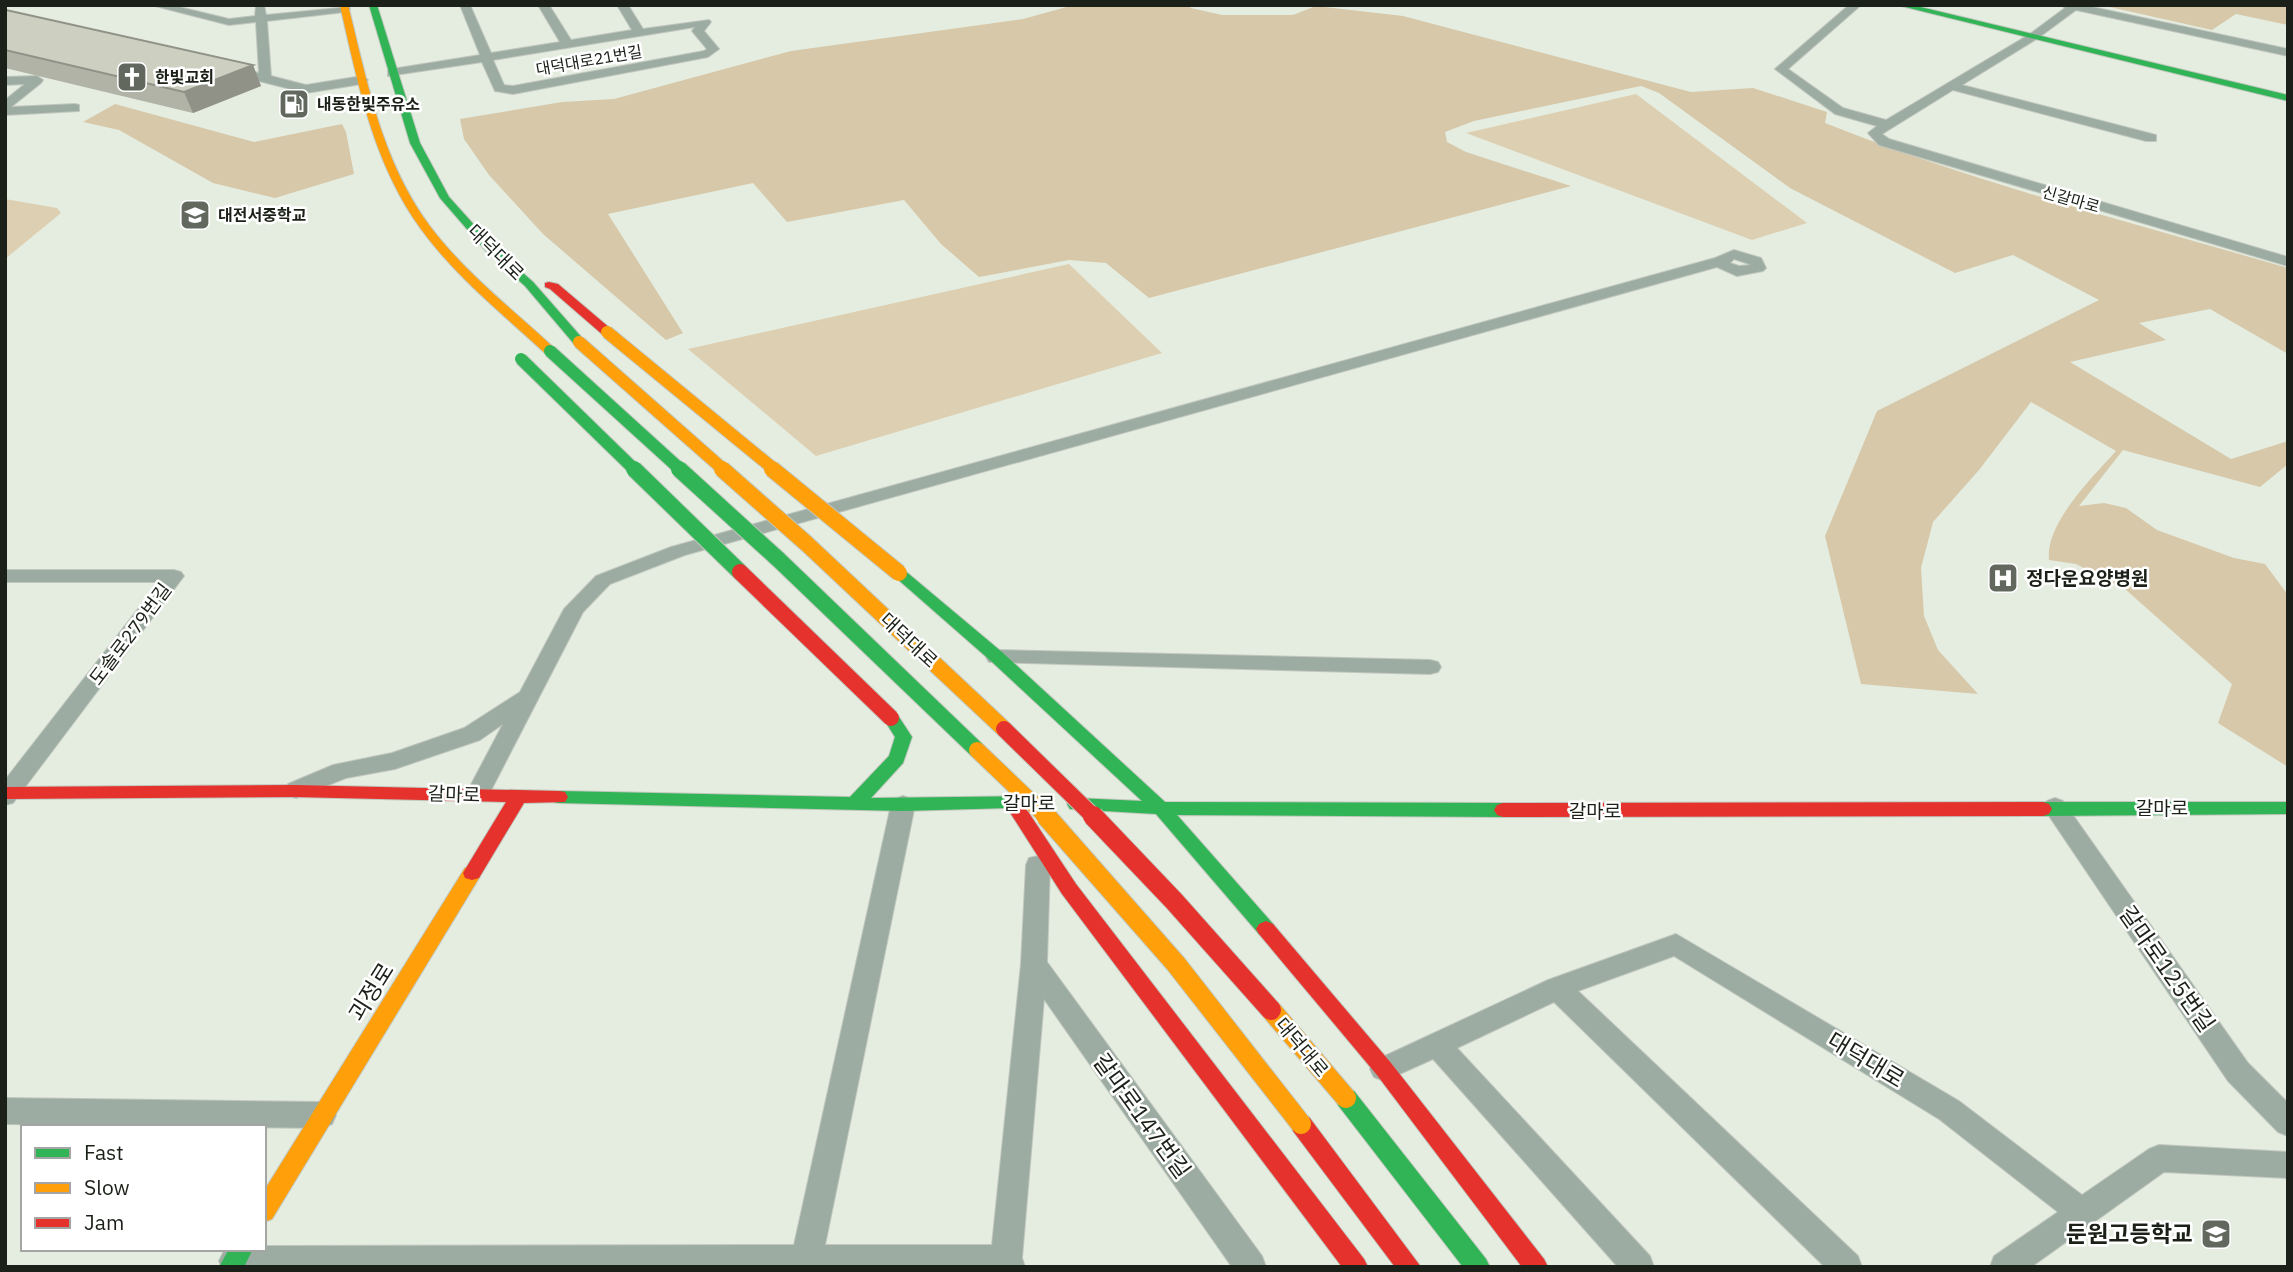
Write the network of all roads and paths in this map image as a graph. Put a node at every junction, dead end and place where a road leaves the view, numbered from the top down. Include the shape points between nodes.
1 (156, 5) edge
2 (260, 5) edge
3 (373, 5) edge
4 (465, 5) edge
5 (543, 5) edge
6 (622, 5) edge
7 (1856, 5) edge
8 (1901, 5) edge
9 (2070, 6) edge
10 (345, 7) edge
11 (261, 19) junction
12 (639, 32) junction
13 (2034, 36) junction
14 (567, 44) junction
15 (2288, 53) edge
16 (489, 58) junction
17 (213, 66) edge
18 (392, 73) junction
19 (265, 78) junction
20 (362, 80) junction
21 (5, 81) edge
22 (1952, 86) junction
23 (2288, 98) edge
24 (5, 108) edge
25 (75, 108) dead end
26 (1888, 125) junction
27 (2151, 138) dead end
28 (1720, 261) dead end
29 (2288, 262) edge
30 (529, 284) junction
31 (494, 296) junction
32 (494, 321) dead end
33 (518, 354) dead end
34 (5, 576) edge
35 (997, 657) junction
36 (1430, 667) dead end
37 (528, 696) junction
38 (295, 791) junction
39 (6, 794) edge
40 (478, 794) junction
41 (518, 797) junction
42 (856, 802) junction
43 (1013, 803) junction
44 (903, 805) junction
45 (2055, 807) junction
46 (1161, 808) junction
47 (2288, 808) edge
48 (1038, 865) dead end
49 (1034, 964) junction
50 (1557, 988) junction
51 (1437, 1045) junction
52 (1384, 1069) junction
53 (5, 1111) edge
54 (323, 1115) junction
55 (2288, 1124) edge
56 (2288, 1165) edge
57 (266, 1209) edge
58 (2081, 1213) junction
59 (236, 1259) edge
60 (806, 1260) junction
61 (1005, 1264) edge
62 (1251, 1267) edge
63 (1356, 1267) edge
64 (1409, 1267) edge
65 (1478, 1267) edge
66 (1536, 1267) edge
67 (1639, 1267) edge
68 (1847, 1267) edge
69 (2005, 1267) edge

1 - 11 street via 229,22
2 - 11 street
3 - 18 main road, 대덕대로
4 - 16 street, 대덕대로21번길
5 - 14 street, 대덕대로21번길
6 - 12 street
7 - 26 street via 1782,69 1839,111
8 - 13 main road
9 - 13 street
9 - 15 street
10 - 11 street
10 - 20 main road, 대덕대로
11 - 19 street
12 - 14 street, 대덕대로21번길
12 - 16 street, 대덕대로21번길 via 702,18 698,30 713,49 708,54 513,90 499,88
13 - 22 street
13 - 23 main road
14 - 16 street, 대덕대로21번길
16 - 18 street, 대덕대로21번길
17 - 19 street
18 - 30 main road, 대덕대로 via 415,144 445,198
19 - 20 street via 306,89
20 - 31 main road, 대덕대로 via 383,149 411,207 456,262
21 - 24 street via 37,80
22 - 26 street
22 - 27 street
24 - 25 street
26 - 29 street, 신갈마로 via 1874,133 1885,142
28 - 37 street via 636,566 603,580 574,609
30 - 35 main road, bridge via 554,286
30 - 65 main road, 대덕대로, bridge via 579,342 807,544 1091,811 1211,940 1346,1098
31 - 32 main road via 487,311
31 - 64 main road, 대덕대로, bridge via 1057,827 1176,964
33 - 42 main road, bridge via 891,718 904,737 897,759
34 - 39 street, 도솔로279번길 via 174,576
35 - 36 street
35 - 46 main road
37 - 38 street via 472,734 394,761 341,771
37 - 40 street
38 - 39 main road, 갈마로
38 - 40 main road, 갈마로
40 - 41 main road, 갈마로
41 - 42 main road, 갈마로
41 - 54 main road, 괴정로
42 - 44 main road, 갈마로
43 - 44 main road, 갈마로
43 - 46 main road, 갈마로
43 - 63 main road via 1069,889
44 - 60 street
45 - 46 main road, 갈마로
45 - 47 main road, 갈마로
45 - 55 street, 갈마로125번길 via 2238,1072
46 - 52 main road
48 - 49 street
49 - 61 street
49 - 62 street, 갈마로147번길
50 - 51 street, 대덕대로
50 - 58 street, 대덕대로 via 1676,944 1949,1110
50 - 68 street
51 - 52 street, 대덕대로
51 - 67 street
52 - 66 main road
53 - 54 street
54 - 57 main road, 괴정로
56 - 58 street via 2159,1158
58 - 69 street
59 - 60 street
60 - 61 street

